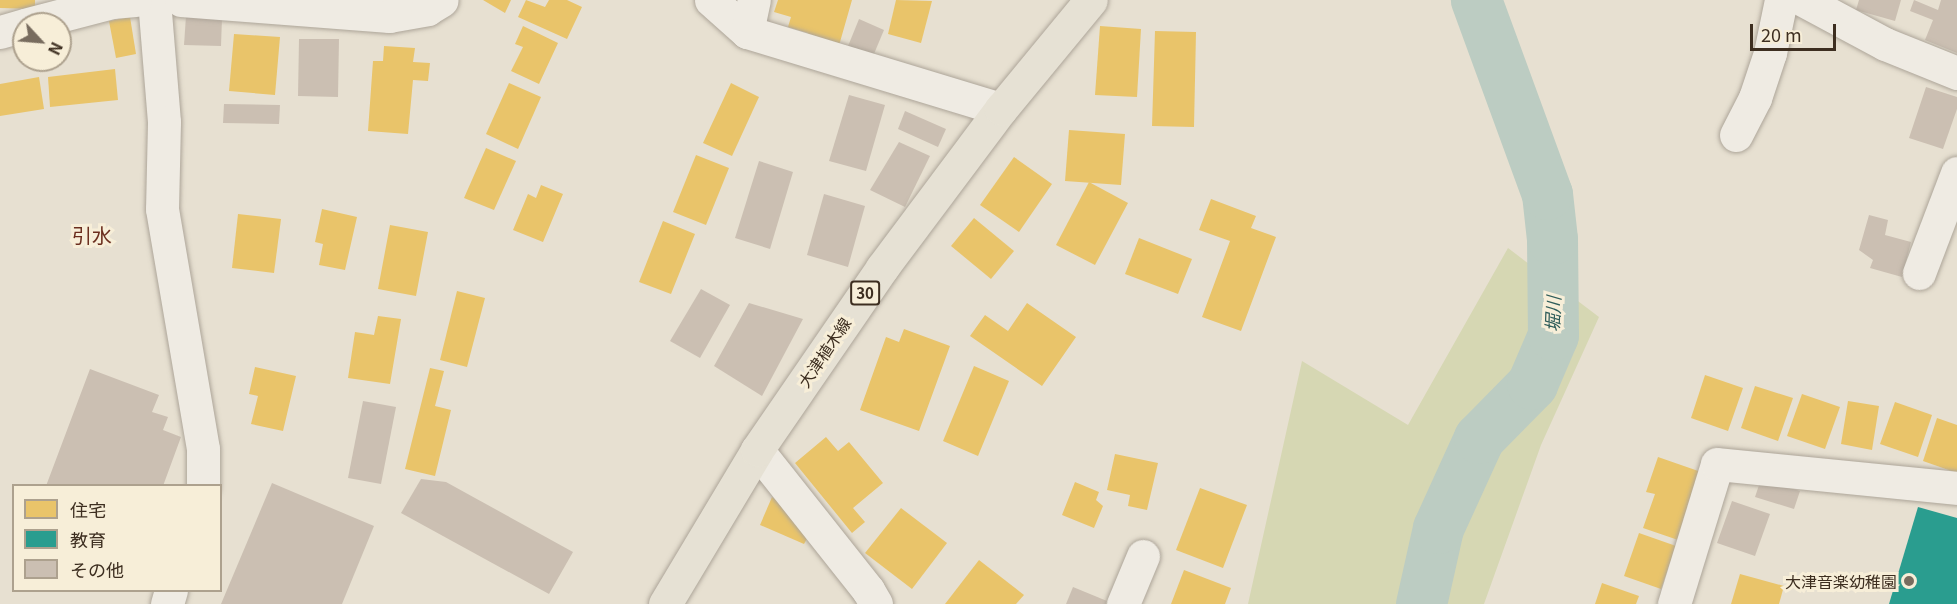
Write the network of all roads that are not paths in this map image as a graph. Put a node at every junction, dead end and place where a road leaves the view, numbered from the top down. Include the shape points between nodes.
1 (135, 0) edge
2 (154, 0) edge
3 (181, 0) edge
4 (442, 0) edge
5 (711, 0) edge
6 (754, 0) edge
7 (1091, 0) edge
8 (1781, 0) edge
9 (1803, 0) edge
10 (63, 12) edge
11 (747, 32) junction
12 (1957, 73) edge
13 (1001, 109) junction
14 (1736, 135) dead end
15 (1957, 172) edge
16 (1919, 273) dead end
17 (757, 450) junction
18 (203, 484) edge
19 (1957, 488) edge
20 (1143, 556) dead end
21 (665, 604) edge
22 (876, 604) edge
23 (1123, 604) edge
24 (1674, 604) edge

1 - 10 street
2 - 18 street via 164,122 162,209 203,449
3 - 4 street via 389,16 427,9
5 - 11 street
6 - 11 street
7 - 13 main road, 大津植木線 / 30
8 - 14 street via 1770,54 1755,98
9 - 12 street via 1885,44
11 - 13 street
13 - 17 main road, 大津植木線 / 30 via 882,268
15 - 16 street
17 - 21 main road, 大津植木線 / 30
17 - 22 street
19 - 24 street via 1717,464
20 - 23 street

